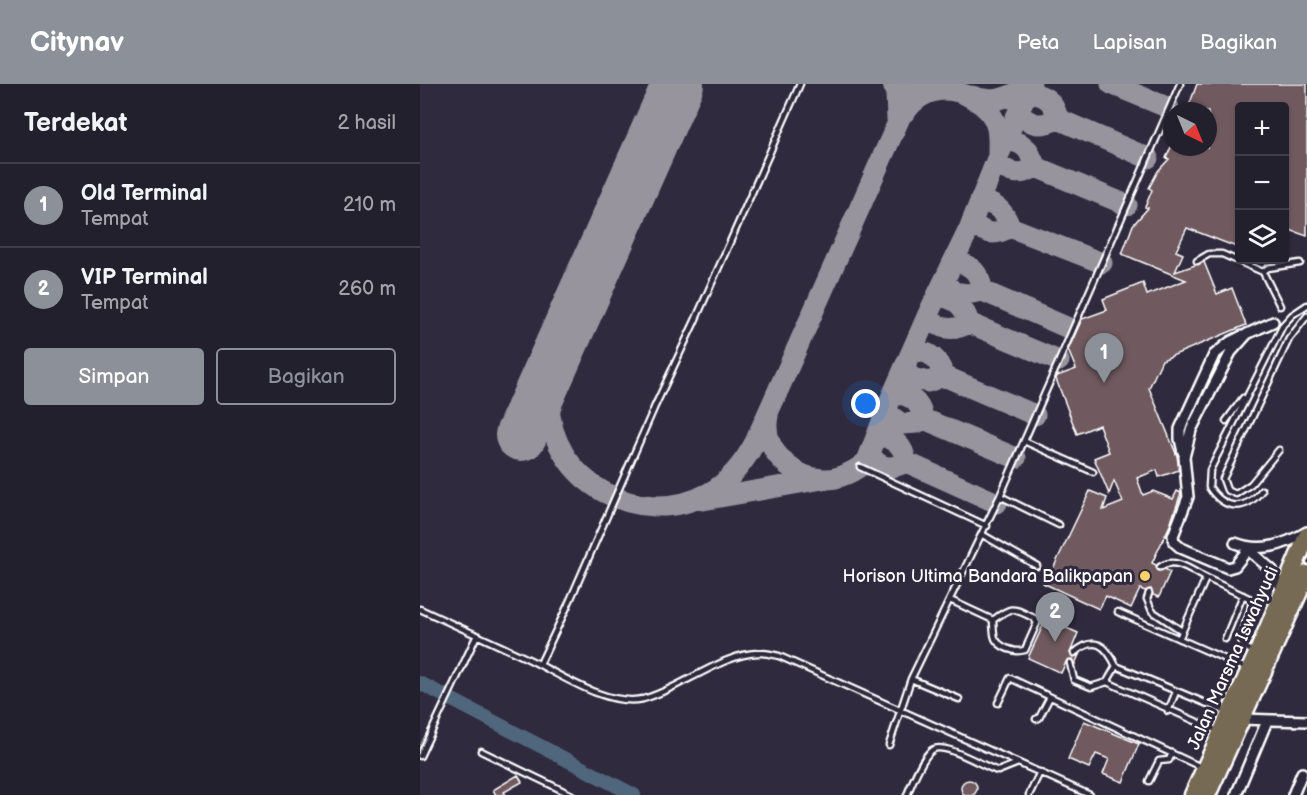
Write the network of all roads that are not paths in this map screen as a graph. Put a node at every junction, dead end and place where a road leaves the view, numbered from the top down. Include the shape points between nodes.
1 (800, 84) edge
2 (1180, 84) edge
3 (1197, 261) dead end
4 (1300, 263) dead end
5 (1263, 272) junction
6 (1280, 306) dead end
7 (1307, 306) edge
8 (1307, 316) edge
9 (1278, 323) junction
10 (1247, 334) junction
11 (1250, 389) junction
12 (1226, 421) dead end
13 (1024, 441) junction
14 (1279, 450) dead end
15 (1184, 457) junction
16 (860, 467) dead end
17 (1093, 472) dead end
18 (1262, 490) dead end
19 (1000, 496) junction
20 (1059, 525) dead end
21 (987, 526) junction
22 (1307, 534) edge
23 (983, 535) junction
24 (1235, 543) dead end
25 (1248, 548) junction
26 (1037, 566) dead end
27 (1160, 567) dead end
28 (1307, 574) edge
29 (1206, 578) junction
30 (1149, 593) dead end
31 (1284, 594) junction
32 (1243, 595) junction
33 (950, 600) junction
34 (420, 609) edge
35 (1118, 612) dead end
36 (993, 620) junction
37 (1182, 631) junction
38 (477, 635) junction
39 (1179, 639) junction
40 (1225, 639) dead end
41 (1074, 653) dead end
42 (1257, 654) junction
43 (1070, 663) dead end
44 (540, 664) junction
45 (1116, 666) junction
46 (1250, 670) junction
47 (911, 679) junction
48 (1107, 682) junction
49 (1176, 692) junction
50 (1050, 697) junction
51 (959, 699) dead end
52 (998, 703) dead end
53 (901, 710) junction
54 (1168, 711) junction
55 (1236, 716) junction
56 (1036, 719) dead end
57 (1267, 721) junction
58 (1307, 721) edge
59 (1228, 736) junction
60 (889, 745) dead end
61 (481, 751) dead end
62 (1172, 753) junction
63 (420, 756) edge
64 (1018, 762) junction
65 (1205, 769) junction
66 (1040, 772) junction
67 (1302, 773) dead end
68 (1149, 781) dead end
69 (572, 795) edge
70 (907, 795) edge
71 (1029, 795) edge
72 (1090, 795) edge
73 (1193, 795) edge
74 (1208, 795) edge
75 (1236, 795) edge
76 (1293, 795) edge

1 - 44 lane
2 - 13 lane
3 - 5 lane via 1209,254 1222,254
4 - 5 lane
5 - 6 lane
7 - 9 lane
8 - 14 lane via 1289,339 1223,478 1227,490 1236,494 1245,490
9 - 10 street
9 - 11 lane
10 - 15 street via 1220,371 1191,430
10 - 15 street via 1214,355 1180,429
11 - 12 lane
11 - 18 lane via 1210,470 1209,486 1219,500 1242,506
13 - 17 lane
13 - 19 lane
15 - 25 street via 1188,497 1174,542 1232,568
16 - 21 lane
19 - 20 lane
19 - 21 lane
21 - 23 lane
22 - 25 street via 1282,545
22 - 31 highway, Jalan Marsma Iswahyudi
23 - 26 lane
23 - 33 lane
24 - 25 street
25 - 31 street via 1272,570
27 - 29 lane via 1175,563
28 - 55 highway, Jalan Marsma Iswahyudi
29 - 32 lane
29 - 37 lane
30 - 37 lane via 1147,599 1152,610
31 - 42 highway, Jalan Marsma Iswahyudi
32 - 40 lane
32 - 42 lane via 1252,604 1240,641
33 - 36 lane
33 - 47 lane
34 - 38 lane
35 - 39 lane
36 - 36 lane via 1012,609 1037,623 1025,650 1016,652 994,639
37 - 39 lane
38 - 44 lane
38 - 63 lane
39 - 46 lane
41 - 45 lane via 1093,643 1106,648
42 - 46 highway, Jalan Marsma Iswahyudi
43 - 48 lane via 1074,680 1080,684 1091,687
44 - 53 lane via 580,686 625,700 657,694 741,655 761,653 779,656
45 - 48 lane
45 - 49 lane
46 - 55 highway, Jalan Marsma Iswahyudi
47 - 51 lane
47 - 53 lane
48 - 54 lane
49 - 54 lane
49 - 55 lane
50 - 52 lane via 1010,678
50 - 56 lane
50 - 62 lane
53 - 60 lane
53 - 64 lane
54 - 59 lane
55 - 57 street
55 - 59 highway, Jalan Marsma Iswahyudi
57 - 58 street
57 - 75 street
59 - 65 highway, Jalan Marsma Iswahyudi
59 - 74 highway, Jalan Marsma Iswahyudi
61 - 69 lane
62 - 65 lane
62 - 68 lane via 1169,759 1159,761
64 - 66 lane
64 - 70 lane via 998,771 953,751 936,748 927,755
65 - 73 highway, Jalan Marsma Iswahyudi
66 - 71 lane
66 - 72 lane
67 - 76 street

